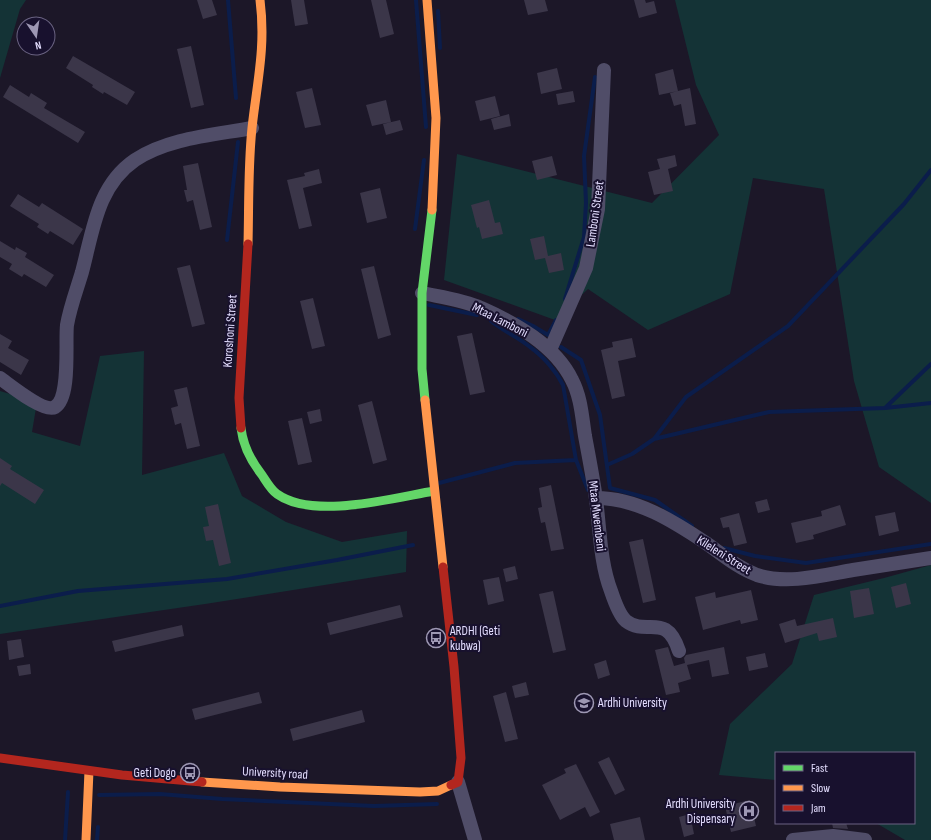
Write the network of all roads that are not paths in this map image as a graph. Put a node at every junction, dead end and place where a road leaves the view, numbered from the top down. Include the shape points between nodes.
1 (260, 0) edge
2 (428, 0) edge
3 (604, 70) dead end
4 (252, 128) junction
5 (422, 293) junction
6 (550, 350) junction
7 (0, 378) edge
8 (434, 491) junction
9 (596, 498) junction
10 (931, 558) edge
11 (679, 651) dead end
12 (0, 758) edge
13 (89, 771) junction
14 (458, 782) junction
15 (86, 840) edge
16 (475, 840) edge
17 (793, 840) edge
18 (865, 840) edge

1 - 4 street, Koroshoni Street via 263,24 261,68
2 - 5 street via 436,118 432,206
3 - 6 street, Lamboni Street via 598,210 586,268
4 - 7 street via 194,138 162,147 135,160 114,180 97,210 67,324 65,383 58,404 48,408 40,405
4 - 8 street, Koroshoni Street via 239,398 243,443 256,468 277,494 298,503 342,507
5 - 6 street, Mtaa Lamboni via 480,307
5 - 8 street via 422,369
6 - 9 street, Mtaa Mwembeni via 564,365 580,402
8 - 14 street via 454,667 461,758
9 - 10 street, Kileleni Street via 615,499 645,508 670,521 738,566 766,577 803,578
9 - 11 street, Mtaa Mwembeni via 601,551 611,591 620,612 634,625 660,627 668,631 676,640
12 - 13 street, University road
13 - 14 street, University road via 196,782 413,792 438,790
13 - 15 street
14 - 16 street
17 - 18 street via 833,836

